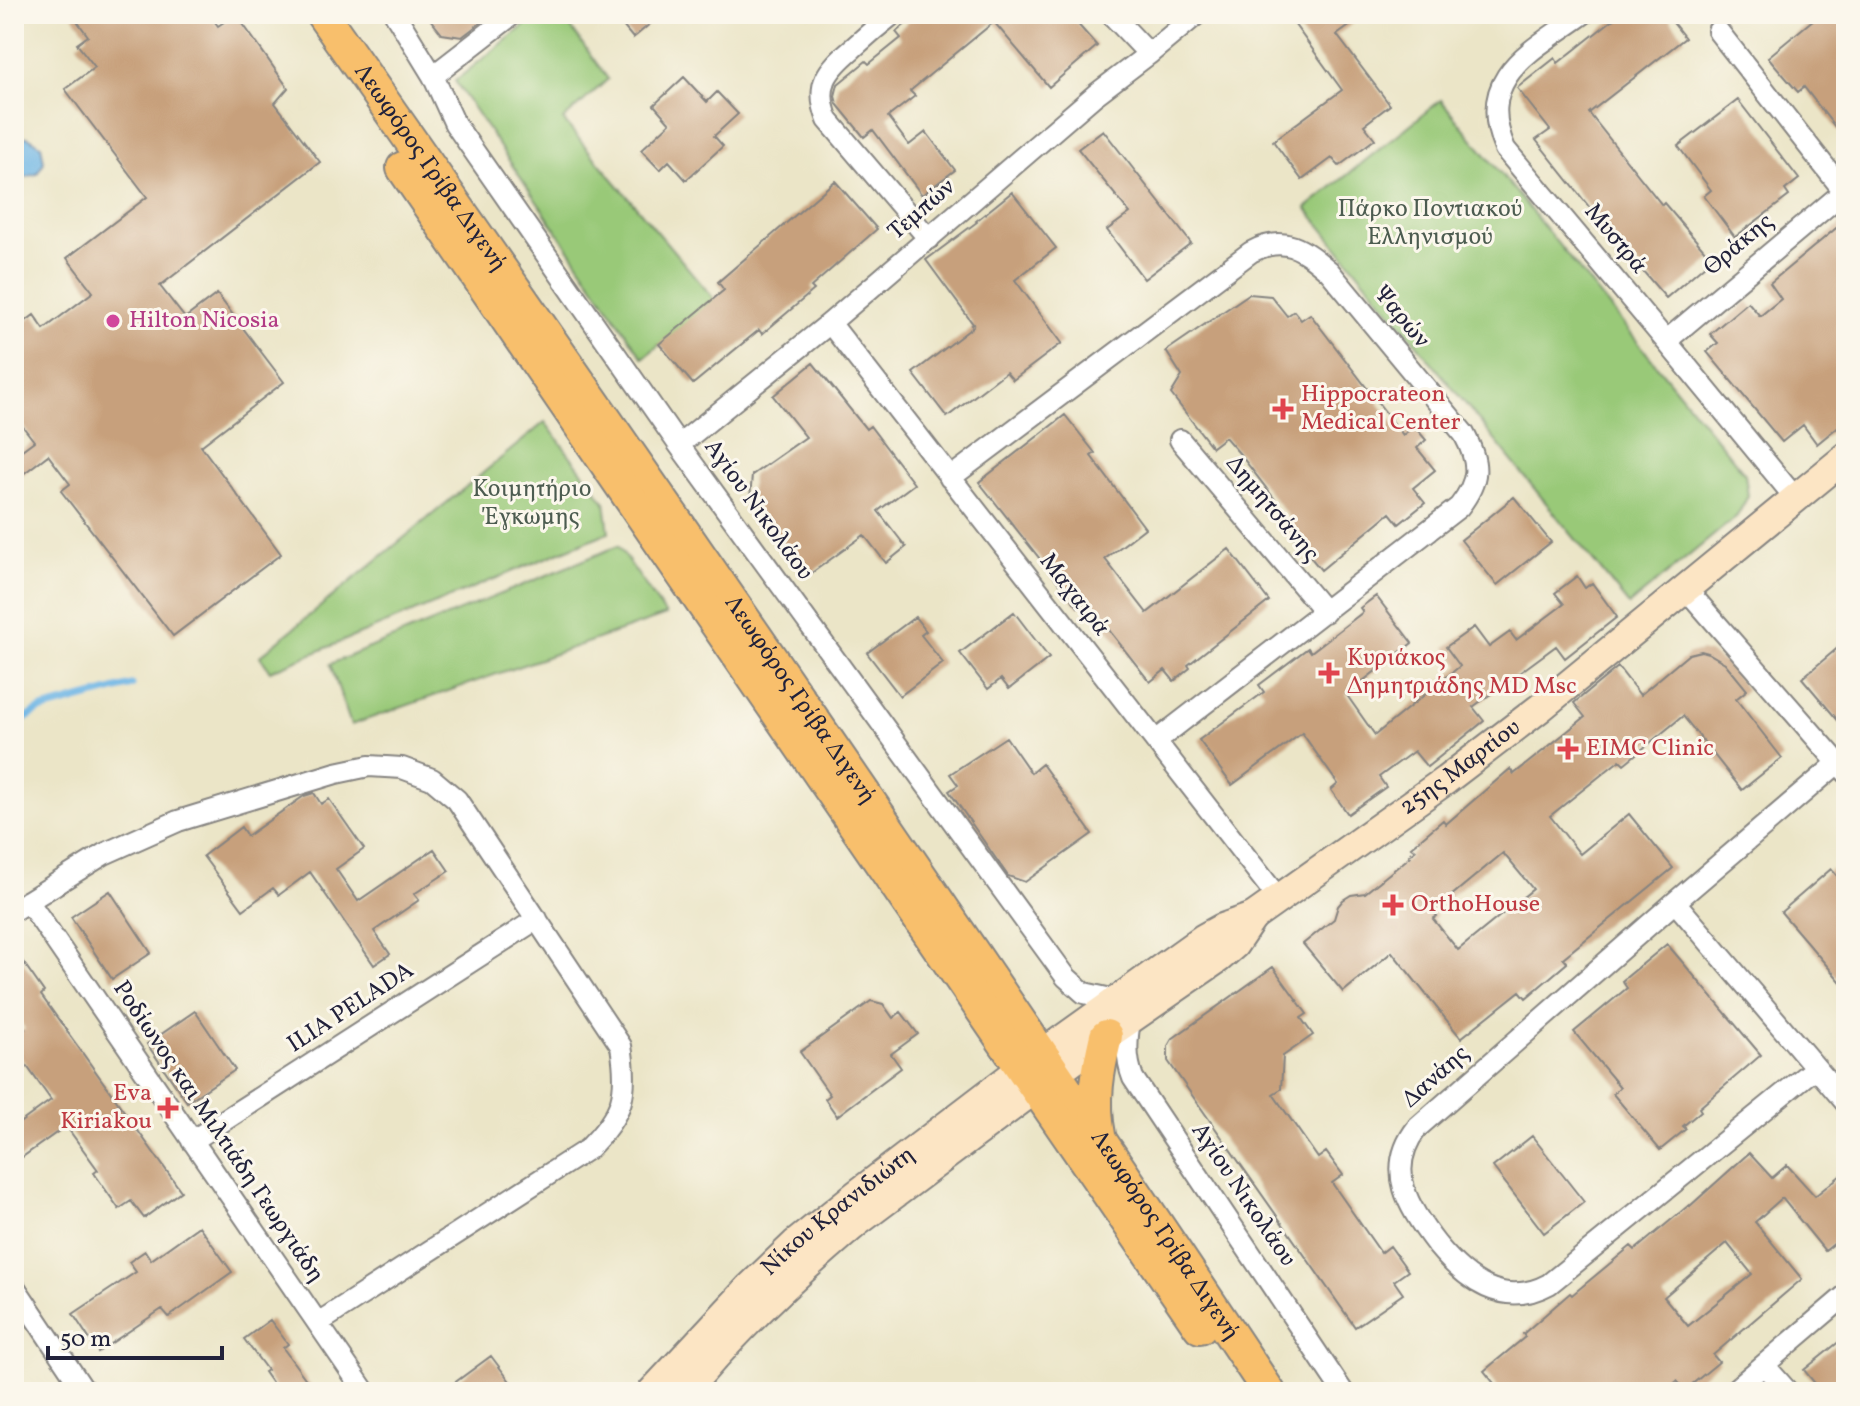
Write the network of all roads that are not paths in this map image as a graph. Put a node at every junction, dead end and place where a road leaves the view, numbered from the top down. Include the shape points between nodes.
1 (297, 14) edge
2 (322, 14) edge
3 (395, 14) edge
4 (513, 14) edge
5 (893, 14) edge
6 (1111, 14) edge
7 (1197, 14) edge
8 (1583, 14) edge
9 (1718, 31) dead end
10 (1149, 54) junction
11 (433, 76) junction
12 (1845, 191) edge
13 (929, 239) junction
14 (830, 323) junction
15 (1666, 341) junction
16 (1180, 440) dead end
17 (679, 445) junction
18 (1846, 457) edge
19 (950, 478) junction
20 (1796, 499) junction
21 (1686, 589) junction
22 (1325, 612) junction
23 (1156, 741) junction
24 (1842, 767) edge
25 (1278, 898) junction
26 (1675, 902) junction
27 (21, 906) edge
28 (537, 919) junction
29 (1118, 1018) junction
30 (1815, 1068) junction
31 (1039, 1071) junction
32 (1846, 1103) edge
33 (1099, 1137) junction
34 (192, 1141) junction
35 (14, 1286) edge
36 (1846, 1295) edge
37 (318, 1323) junction
38 (1764, 1365) junction
39 (85, 1392) edge
40 (365, 1392) edge
41 (652, 1392) edge
42 (685, 1392) edge
43 (1244, 1392) edge
44 (1269, 1392) edge
45 (1343, 1392) edge
46 (1732, 1392) edge
47 (1788, 1392) edge

1 - 31 main road, Λεωφόρος Γρίβα Διγενή
2 - 31 main road, Λεωφόρος Γρίβα Διγενή via 550,340
3 - 11 street, Αγίου Νικολάου
4 - 11 street
5 - 13 street via 834,63 821,90 822,106 828,120
6 - 10 street
7 - 10 street, Τεμπών
8 - 15 street, Μυστρά via 1507,74 1498,92 1497,131 1505,149
9 - 12 street
10 - 13 street, Τεμπών
11 - 17 street, Αγίου Νικολάου via 455,124
12 - 15 street, Θράκης
13 - 14 street, Τεμπών
14 - 17 street, Τεμπών
14 - 19 street, Μαχαιρά
15 - 20 street, Μυστρά
16 - 22 street, Δημητσάνης
17 - 29 street, Αγίου Νικολάου via 1066,977
18 - 20 street, 25ης Μαρτίου
19 - 22 street, Ψαρών via 1251,252 1292,245 1329,271 1464,434 1476,474 1468,497 1451,515
19 - 23 street, Μαχαιρά
20 - 21 street, 25ης Μαρτίου
21 - 24 street
21 - 25 street, 25ης Μαρτίου via 1446,780
22 - 23 street, Ψαρών
23 - 25 street, Μαχαιρά
24 - 26 street, Δανάης
25 - 29 street, 25ης Μαρτίου via 1253,917 1204,938
26 - 30 street
26 - 30 street, Δανάης via 1410,1137 1401,1170 1406,1199 1451,1262 1495,1290 1511,1294 1542,1288
27 - 28 street via 104,854 178,821 369,766 402,768 432,779 457,800
27 - 34 street, Ροδίωνος και Μιλτιάδη Γεωργιάδη
28 - 34 street, ILIA PELADA
28 - 37 street via 621,1046 624,1089 609,1129 588,1149
29 - 31 street, 25ης Μαρτίου
29 - 33 main road via 1096,1080
29 - 45 street, Αγίου Νικολάου via 1133,1078
30 - 32 street
31 - 33 main road, Λεωφόρος Γρίβα Διγενή
31 - 41 street, Νίκου Κρανιδιώτη via 856,1195 795,1244
31 - 42 street, Νίκου Κρανιδιώτη via 834,1241
31 - 43 main road, Λεωφόρος Γρίβα Διγενή
33 - 44 main road, Λεωφόρος Γρίβα Διγενή
34 - 37 street, Ροδίωνος και Μιλτιάδη Γεωργιάδη
35 - 39 street
36 - 38 street
37 - 40 street, Ροδίωνος και Μιλτιάδη Γεωργιάδη
38 - 46 street
38 - 47 street

